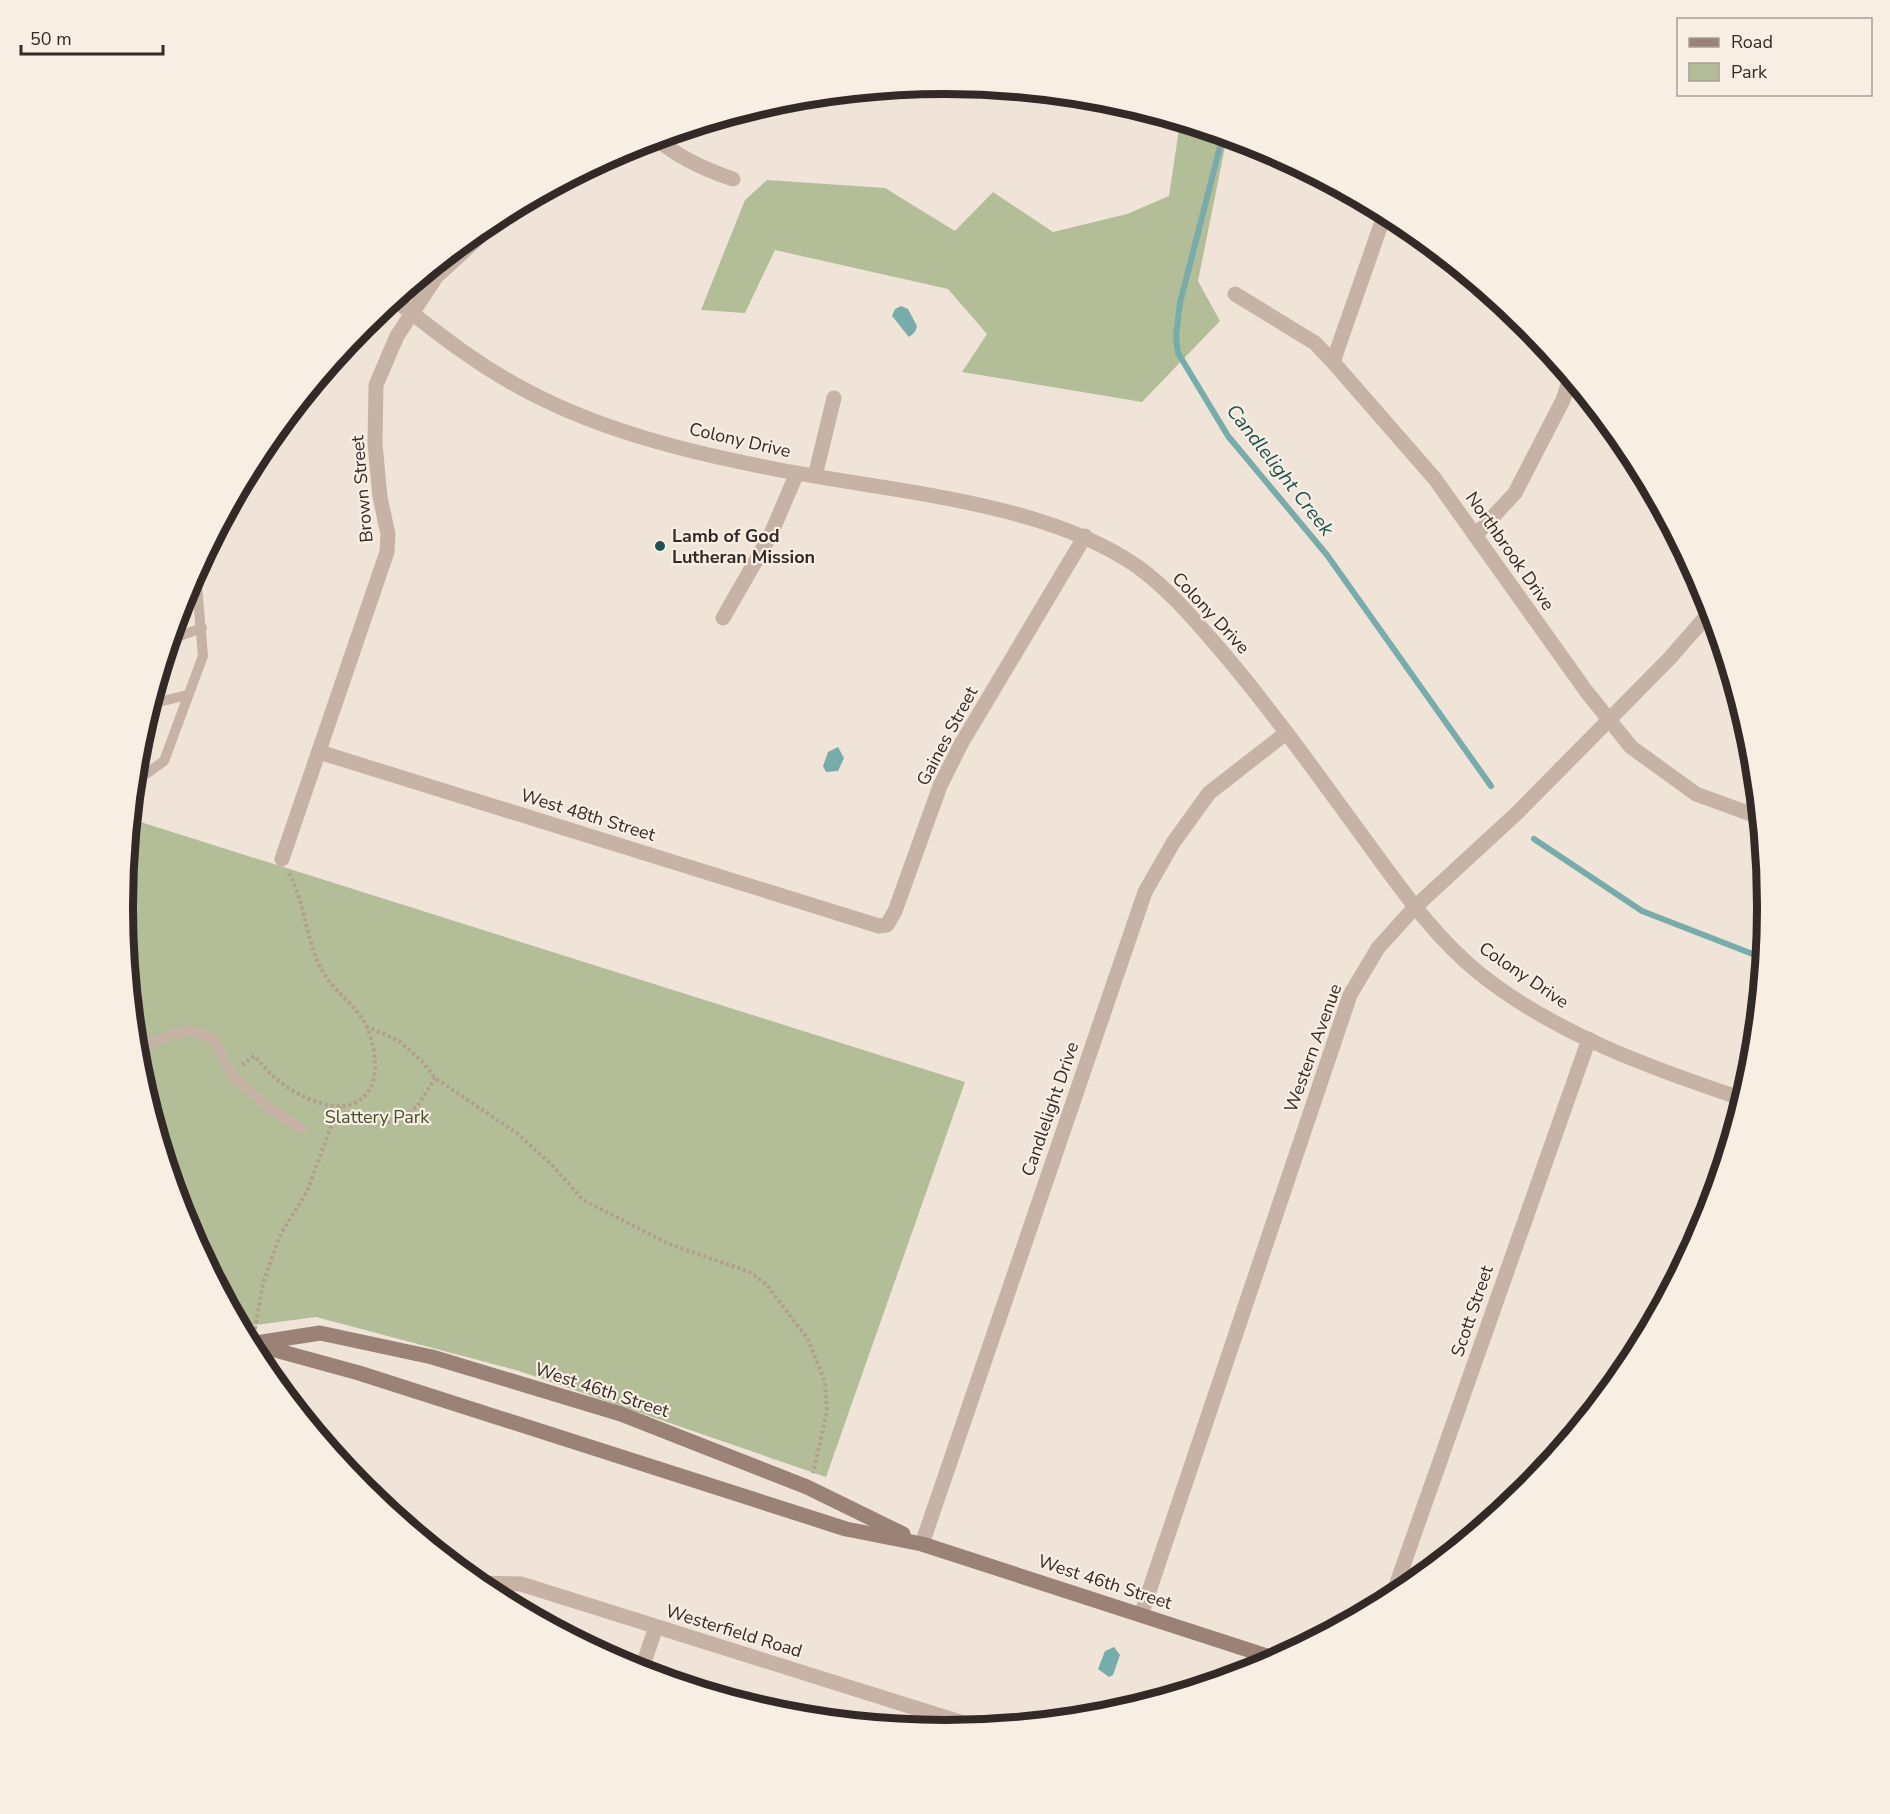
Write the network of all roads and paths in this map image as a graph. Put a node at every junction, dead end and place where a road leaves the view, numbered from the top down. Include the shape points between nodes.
1 (664, 145) edge
2 (733, 179) dead end
3 (1382, 222) edge
4 (460, 255) edge
5 (1234, 294) dead end
6 (400, 304) edge
7 (412, 313) junction
8 (1333, 362) junction
9 (1568, 385) edge
10 (834, 398) dead end
11 (796, 473) junction
12 (815, 477) junction
13 (1085, 536) junction
14 (1475, 536) junction
15 (197, 589) edge
16 (723, 618) dead end
17 (1704, 619) edge
18 (202, 628) junction
19 (180, 636) edge
20 (187, 694) junction
21 (159, 702) edge
22 (1609, 720) junction
23 (1286, 733) junction
24 (319, 752) junction
25 (144, 774) edge
26 (1752, 815) edge
27 (282, 860) joint
28 (1415, 907) junction
29 (845, 916) joint
30 (366, 1026) junction
31 (1589, 1039) junction
32 (144, 1045) edge
33 (258, 1060) dead end
34 (435, 1078) junction
35 (1735, 1096) edge
36 (338, 1107) junction
37 (302, 1128) dead end
38 (253, 1333) edge
39 (259, 1343) edge
40 (262, 1347) edge
41 (807, 1487) junction
42 (922, 1544) junction
43 (1397, 1582) edge
44 (495, 1583) edge
45 (1142, 1615) junction
46 (656, 1627) junction
47 (1263, 1655) edge
48 (644, 1662) edge
49 (953, 1720) edge

1 - 2 street via 707,170
3 - 8 street
4 - 7 street, Brown Street via 436,278
5 - 8 street, Northbrook Drive via 1315,343
6 - 7 street, Colony Drive
7 - 11 street, Colony Drive via 446,340 528,392 620,431
7 - 24 street, Brown Street via 397,336 376,385 375,444 387,552
8 - 14 street, Northbrook Drive via 1436,479
9 - 14 street via 1515,493
10 - 12 street
11 - 12 street, Colony Drive
11 - 16 street via 765,545
12 - 13 street, Colony Drive via 1039,520
13 - 23 street, Colony Drive via 1137,567 1180,603
13 - 29 street, Gaines Street via 961,744 940,786 887,926
14 - 22 street, Northbrook Drive
15 - 18 lane
17 - 22 street, Western Avenue
18 - 19 lane
18 - 20 lane via 203,656
20 - 21 lane
20 - 25 lane via 164,761
22 - 26 street, Northbrook Drive via 1631,747 1696,794
22 - 28 street, Western Avenue via 1517,813
23 - 28 street, Colony Drive
23 - 42 street, Candlelight Drive via 1209,793 1173,843 1145,892
24 - 27 street, Brown Street
24 - 29 street, West 48th Street
27 - 30 path via 297,888 321,969
28 - 31 street, Colony Drive via 1479,973
28 - 45 street, Western Avenue via 1378,948 1350,996
30 - 34 path via 399,1041
30 - 36 path via 376,1077 366,1096
31 - 35 street, Colony Drive via 1611,1052
31 - 43 street, Scott Street
32 - 37 lane via 188,1030 213,1038 233,1076 268,1107
33 - 36 path via 290,1089
34 - 36 path via 417,1107 383,1124 356,1123
34 - 41 path via 518,1134 583,1200 669,1244 750,1272 766,1284 808,1339 825,1382 827,1411 817,1463
36 - 38 path via 307,1192 278,1243 263,1283
39 - 41 street, West 46th Street via 320,1333 432,1357 621,1414
40 - 42 street, West 46th Street via 359,1373 846,1529
41 - 42 street, West 46th Street
42 - 45 street, West 46th Street
44 - 46 street, Westerfield Road via 521,1584
45 - 47 street, West 46th Street
46 - 48 street
46 - 49 street, Westerfield Road

